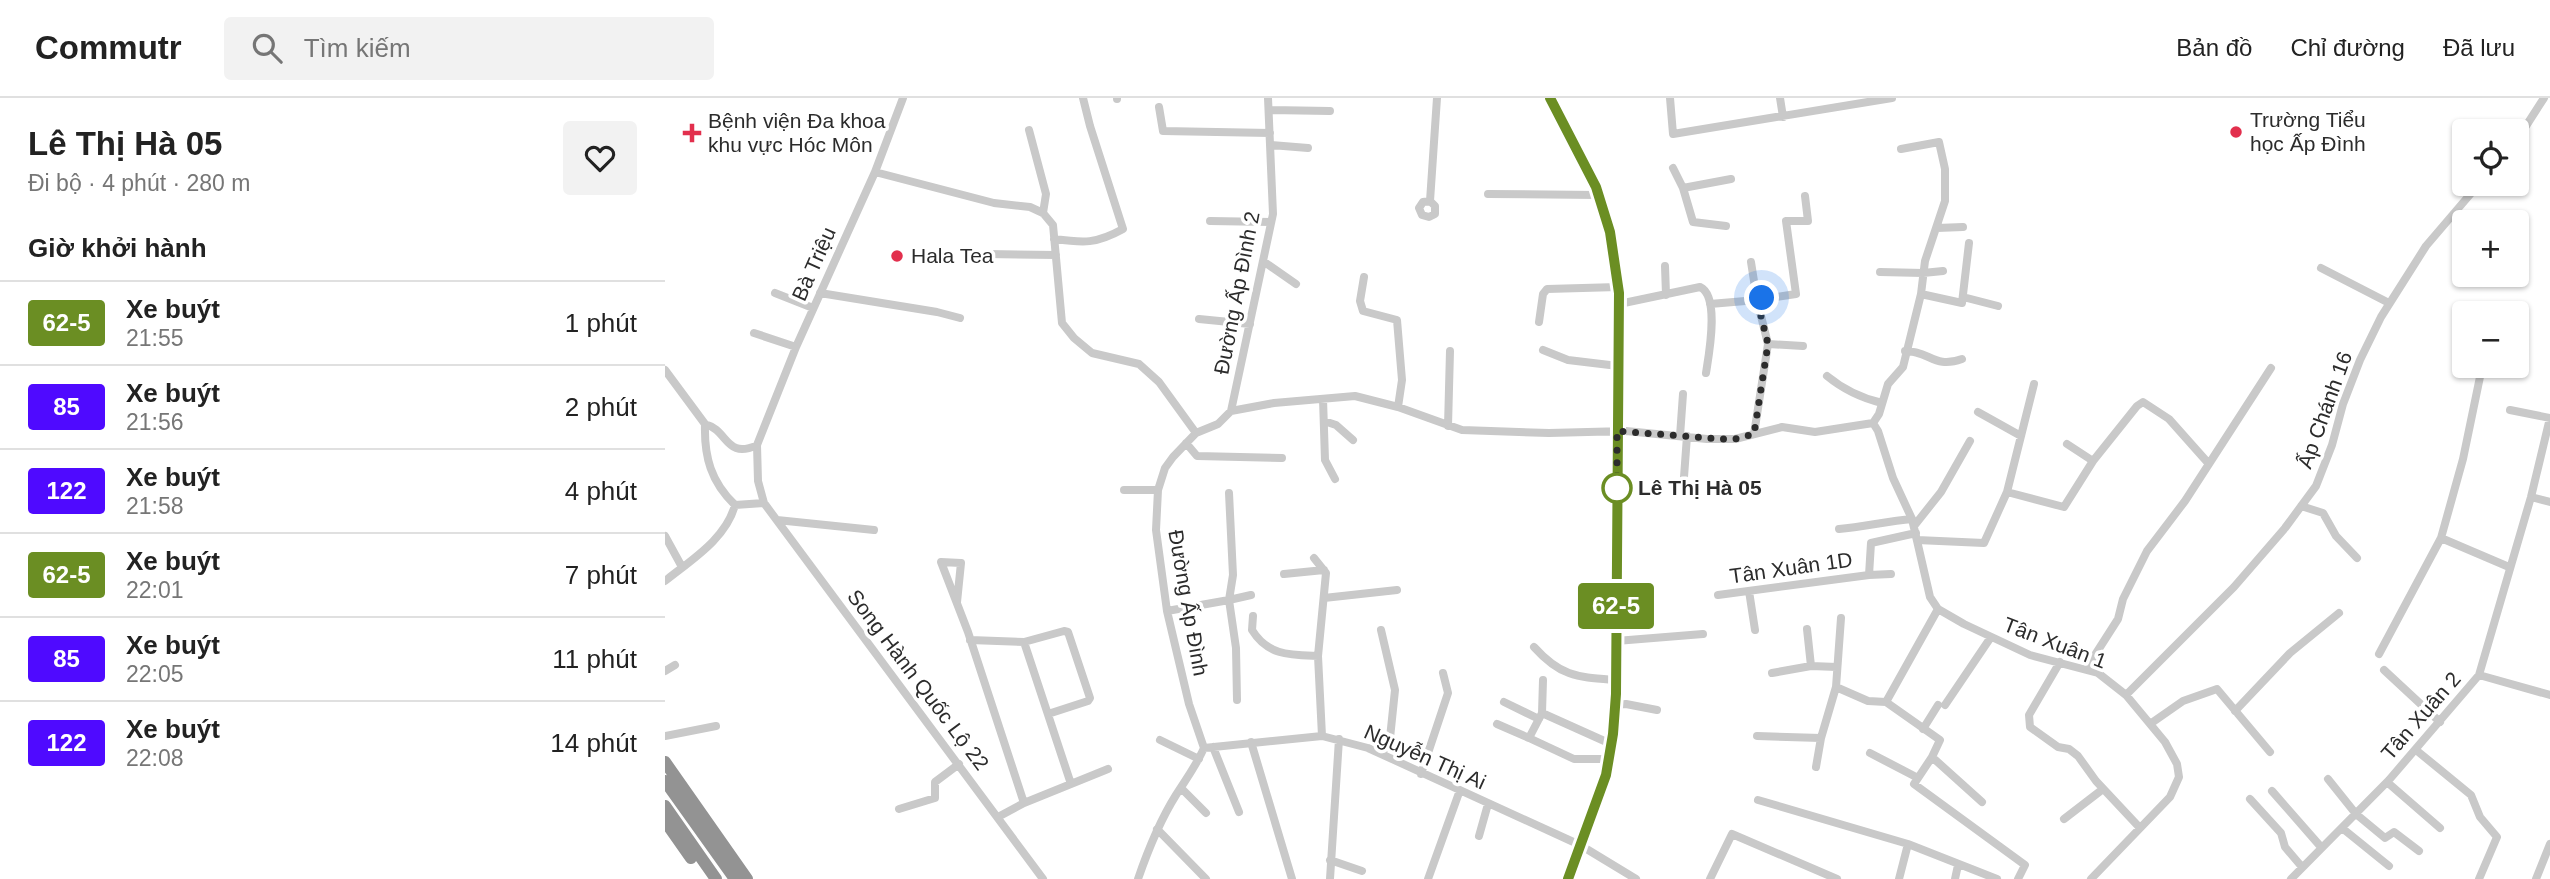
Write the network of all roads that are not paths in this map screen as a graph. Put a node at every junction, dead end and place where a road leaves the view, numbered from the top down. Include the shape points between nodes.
1 (903, 98) edge
2 (1083, 98) edge
3 (1268, 98) edge
4 (1437, 98) edge
5 (1550, 98) edge
6 (1670, 98) edge
7 (1780, 98) edge
8 (1892, 98) edge
9 (2544, 98) edge
10 (1159, 107) dead end
11 (1269, 110) junction
12 (1330, 111) dead end
13 (1783, 117) junction
14 (2529, 121) edge
15 (1029, 130) dead end
16 (1270, 133) junction
17 (1271, 145) junction
18 (1308, 148) dead end
19 (1901, 149) dead end
20 (1673, 168) dead end
21 (875, 172) junction
22 (1731, 179) dead end
23 (1683, 188) junction
24 (1488, 194) dead end
25 (1598, 195) junction
26 (1805, 196) dead end
27 (2469, 196) edge
28 (1430, 201) dead end
29 (1043, 213) junction
30 (1210, 221) dead end
31 (1271, 222) junction
32 (1726, 226) dead end
33 (1963, 227) dead end
34 (1937, 228) junction
35 (1054, 239) junction
36 (1969, 243) dead end
37 (986, 254) dead end
38 (1056, 255) junction
39 (1263, 261) junction
40 (1751, 262) dead end
41 (1665, 266) dead end
42 (2321, 268) dead end
43 (1943, 271) dead end
44 (1880, 272) dead end
45 (1923, 273) junction
46 (1364, 277) dead end
47 (1296, 284) dead end
48 (1618, 287) junction
49 (775, 293) dead end
50 (820, 293) junction
51 (1921, 294) junction
52 (1666, 295) junction
53 (1963, 297) junction
54 (1757, 300) junction
55 (2389, 303) junction
56 (1619, 304) junction
57 (1710, 304) junction
58 (1999, 306) dead end
59 (813, 308) junction
60 (960, 318) dead end
61 (1199, 319) dead end
62 (1539, 322) dead end
63 (1251, 324) junction
64 (754, 333) dead end
65 (1768, 344) junction
66 (1803, 346) dead end
67 (796, 347) junction
68 (1543, 350) dead end
69 (1450, 351) dead end
70 (1905, 351) junction
71 (1962, 359) dead end
72 (1618, 366) junction
73 (2271, 368) dead end
74 (665, 370) edge
75 (1706, 373) dead end
76 (1827, 376) dead end
77 (2480, 378) edge
78 (2034, 384) dead end
79 (1683, 394) dead end
80 (1323, 399) junction
81 (1882, 403) junction
82 (1398, 407) junction
83 (2510, 410) dead end
84 (1231, 411) junction
85 (1977, 412) dead end
86 (2550, 418) edge
87 (1324, 421) junction
88 (705, 424) junction
89 (1873, 424) junction
90 (1448, 426) junction
91 (1617, 431) junction
92 (1196, 433) junction
93 (1754, 434) junction
94 (1683, 436) junction
95 (2021, 436) junction
96 (1353, 440) dead end
97 (1970, 441) dead end
98 (1186, 443) junction
99 (2067, 444) dead end
100 (757, 445) junction
101 (1282, 458) dead end
102 (2093, 461) junction
103 (2209, 464) junction
104 (1684, 477) dead end
105 (1335, 479) dead end
106 (1124, 490) dead end
107 (1158, 490) junction
108 (2007, 492) junction
109 (1229, 493) dead end
110 (2531, 497) junction
111 (2550, 502) edge
112 (764, 503) junction
113 (735, 505) junction
114 (2301, 506) junction
115 (777, 520) junction
116 (1839, 529) dead end
117 (874, 530) dead end
118 (1915, 530) junction
119 (665, 536) edge
120 (2441, 538) junction
121 (1314, 558) dead end
122 (2357, 558) dead end
123 (683, 567) junction
124 (2509, 568) junction
125 (1324, 570) junction
126 (1283, 574) dead end
127 (1891, 574) dead end
128 (1869, 575) junction
129 (665, 581) edge
130 (1397, 590) dead end
131 (1749, 591) junction
132 (1251, 595) dead end
133 (1718, 596) dead end
134 (1324, 598) junction
135 (1229, 600) junction
136 (957, 602) junction
137 (1938, 609) junction
138 (1167, 611) junction
139 (2339, 613) dead end
140 (1253, 616) dead end
141 (1841, 618) dead end
142 (1807, 628) dead end
143 (1381, 630) dead end
144 (1755, 630) dead end
145 (1703, 634) dead end
146 (1991, 637) junction
147 (970, 640) junction
148 (1616, 641) junction
149 (1024, 642) junction
150 (1534, 647) dead end
151 (2379, 654) dead end
152 (1318, 656) junction
153 (2060, 662) junction
154 (675, 665) dead end
155 (1811, 666) junction
156 (1837, 667) junction
157 (2086, 669) junction
158 (2384, 670) dead end
159 (665, 671) edge
160 (1443, 673) dead end
161 (1772, 673) dead end
162 (2479, 675) junction
163 (1543, 680) dead end
164 (1616, 680) junction
165 (1836, 687) junction
166 (2126, 695) junction
167 (2550, 695) edge
168 (1237, 701) dead end
169 (1504, 702) dead end
170 (1886, 702) junction
171 (1615, 705) junction
172 (1657, 710) dead end
173 (2235, 711) junction
174 (1048, 715) junction
175 (1540, 716) junction
176 (2440, 722) junction
177 (1497, 724) dead end
178 (2150, 724) junction
179 (716, 726) dead end
180 (1923, 729) junction
181 (665, 736) edge
182 (1322, 736) junction
183 (1757, 736) dead end
184 (1529, 738) junction
185 (1821, 738) junction
186 (1160, 740) dead end
187 (1339, 740) junction
188 (1251, 742) junction
189 (1611, 744) junction
190 (1208, 748) junction
191 (2416, 750) junction
192 (2270, 752) dead end
193 (1382, 754) junction
194 (1870, 754) dead end
195 (1932, 757) junction
196 (1199, 759) junction
197 (1609, 759) junction
198 (665, 762) edge
199 (959, 764) junction
200 (1816, 768) dead end
201 (1108, 769) dead end
202 (1421, 774) junction
203 (1918, 778) junction
204 (2328, 779) dead end
205 (665, 781) edge
206 (2387, 782) junction
207 (1071, 784) junction
208 (1181, 788) junction
209 (2103, 789) junction
210 (1460, 790) junction
211 (2272, 791) dead end
212 (2250, 799) dead end
213 (1758, 800) dead end
214 (1982, 802) dead end
215 (1024, 803) junction
216 (1488, 804) junction
217 (665, 806) edge
218 (899, 809) dead end
219 (1239, 812) dead end
220 (1206, 813) dead end
221 (2356, 814) junction
222 (998, 817) junction
223 (2064, 819) dead end
224 (665, 821) edge
225 (2140, 828) junction
226 (2342, 828) junction
227 (2440, 828) dead end
228 (1157, 829) junction
229 (1479, 836) dead end
230 (2550, 844) edge
231 (1580, 845) junction
232 (1908, 845) junction
233 (2321, 847) junction
234 (2419, 851) dead end
235 (1330, 860) junction
236 (1958, 865) junction
237 (2389, 866) dead end
238 (2302, 867) junction
239 (1362, 871) dead end
240 (2294, 878) edge
241 (706, 879) edge
242 (716, 879) edge
243 (735, 879) edge
244 (747, 879) edge
245 (1043, 879) edge
246 (1137, 879) edge
247 (1206, 879) edge
248 (1292, 879) edge
249 (1331, 879) edge
250 (1428, 879) edge
251 (1568, 879) edge
252 (1636, 879) edge
253 (1710, 879) edge
254 (1837, 879) edge
255 (1899, 879) edge
256 (1955, 879) edge
257 (1997, 879) edge
258 (2018, 879) edge
259 (2091, 879) edge
260 (2479, 879) edge
261 (2536, 879) edge

1 - 21 street, Bà Triệu
2 - 35 street via 1123,229 1084,243
3 - 11 street, Đường Ấp Đình 2
4 - 28 street
5 - 25 street
6 - 13 street via 1673,134
7 - 13 street
8 - 13 street
9 - 14 street
10 - 16 street via 1163,131
11 - 12 street
11 - 16 street, Đường Ấp Đình 2
15 - 29 street via 1047,194
16 - 17 street, Đường Ấp Đình 2
17 - 18 street
17 - 31 street, Đường Ấp Đình 2
19 - 34 street via 1939,142 1945,201
20 - 23 street
21 - 29 street
21 - 50 street, Bà Triệu
22 - 23 street
23 - 32 street via 1693,222
24 - 25 street
25 - 48 street via 1610,232
26 - 54 street via 1808,221 1786,221 1796,294
27 - 55 street, Ấp Chánh 16 via 2426,246
29 - 35 street via 1053,225
30 - 31 street
31 - 39 street, Đường Ấp Đình 2
33 - 34 street
34 - 45 street
35 - 38 street
36 - 53 street
37 - 38 street
38 - 92 street via 1062,323 1093,353 1139,364 1159,382
39 - 47 street
39 - 63 street, Đường Ấp Đình 2
40 - 54 street
41 - 52 street
42 - 55 street
43 - 45 street
44 - 45 street
45 - 51 street
46 - 82 street via 1363,311 1397,320 1402,380
48 - 56 street
48 - 62 street via 1545,290
49 - 59 street
50 - 59 street, Bà Triệu
50 - 60 street
51 - 53 street via 1962,303
51 - 70 street
52 - 56 street
52 - 57 street via 1700,287
53 - 58 street
54 - 57 street
54 - 65 street
55 - 114 street, Ấp Chánh 16 via 2360,360 2316,486
56 - 72 street
57 - 75 street
59 - 67 street, Bà Triệu
61 - 63 street
63 - 84 street, Đường Ấp Đình 2
64 - 67 street
65 - 66 street
65 - 93 street
67 - 100 street, Bà Triệu
68 - 72 street via 1568,359
69 - 90 street
70 - 71 street via 1943,363
70 - 81 street via 1903,367 1888,384
72 - 91 street
73 - 103 street
74 - 88 street
76 - 81 street via 1840,387
77 - 120 street
78 - 95 street
79 - 94 street
80 - 82 street via 1355,396
80 - 84 street
80 - 87 street
81 - 89 street
82 - 90 street
83 - 86 street
84 - 92 street, Đường Ấp Đình via 1218,424
85 - 95 street
86 - 110 street, Tân Xuân 2
87 - 96 street
87 - 105 street via 1325,460
88 - 100 street via 715,426 729,445 739,450
88 - 113 street via 713,474 720,491
89 - 93 street via 1815,432 1782,426
89 - 118 street
90 - 91 street via 1501,432
91 - 94 street
91 - 148 street
92 - 98 street, Đường Ấp Đình
93 - 94 street via 1735,439
94 - 104 street
95 - 108 street
97 - 118 street
98 - 101 street via 1197,456
98 - 107 street, Đường Ấp Đình via 1165,468
99 - 102 street
100 - 112 street
102 - 103 street via 2143,402 2168,419
102 - 108 street via 2064,507
103 - 157 street via 2147,551 2118,618
106 - 107 street
107 - 138 street, Đường Ấp Đình via 1156,530
108 - 118 street via 1984,542
109 - 135 street via 1233,575
110 - 111 street
110 - 124 street, Tân Xuân 2
112 - 113 street
112 - 115 street, Song Hành Quốc Lộ 22
113 - 123 street via 726,527
114 - 122 street via 2323,513
114 - 166 street, Ấp Chánh 16 via 2234,587
115 - 117 street
115 - 199 street, Song Hành Quốc Lộ 22
116 - 118 street via 1881,521
118 - 128 street, Tân Xuân 1D via 1871,543
118 - 137 street via 1930,597
119 - 123 street
120 - 124 street
120 - 151 street
121 - 125 street
123 - 129 street
124 - 162 street, Tân Xuân 2
125 - 126 street
125 - 134 street
127 - 128 street, Tân Xuân 1D
128 - 131 street, Tân Xuân 1D
130 - 134 street
131 - 133 street, Tân Xuân 1D
131 - 144 street
132 - 135 street
134 - 152 street
135 - 138 street
135 - 168 street
136 - 136 street via 945,572 941,562 961,563
136 - 147 street
137 - 146 street, Tân Xuân 1
137 - 170 street
138 - 190 street, Đường Ấp Đình via 1189,704
139 - 173 street via 2290,653
140 - 152 street via 1252,630 1264,646 1290,655
141 - 156 street
142 - 155 street
143 - 193 street via 1395,690 1390,738
145 - 148 street
146 - 153 street, Tân Xuân 1 via 2030,655
146 - 180 street
147 - 149 street
147 - 215 street
148 - 164 street
149 - 174 street
149 - 174 street via 1064,631 1071,635 1075,647 1090,698
150 - 164 street via 1550,665 1567,673
152 - 182 street
153 - 157 street, Tân Xuân 1
153 - 209 street via 2029,715 2030,727 2078,756
154 - 159 street
155 - 156 street
155 - 161 street
156 - 165 street
157 - 166 street, Tân Xuân 1
158 - 176 street
160 - 202 street via 1448,693
162 - 167 street
162 - 176 street, Tân Xuân 2
163 - 175 street
164 - 171 street
165 - 170 street via 1868,701
165 - 185 street
166 - 178 street, Tân Xuân 1
169 - 175 street
170 - 180 street
171 - 172 street
171 - 189 street
173 - 178 street via 2217,689 2183,701
173 - 192 street
174 - 207 street
175 - 184 street
175 - 189 street
176 - 191 street, Tân Xuân 2
177 - 184 street
178 - 225 street, Tân Xuân 1 via 2171,753 2179,777 2170,797
179 - 181 street
180 - 195 street via 1940,740
182 - 187 street, Nguyễn Thị Ai
182 - 188 street, Nguyễn Thị Ai
183 - 185 street
184 - 197 street via 1574,759
185 - 200 street
186 - 196 street
187 - 193 street, Nguyễn Thị Ai
187 - 235 street
188 - 190 street, Nguyễn Thị Ai
188 - 248 street
189 - 197 street
190 - 196 street
190 - 219 street, Đường Ấp Đình
191 - 206 street, Tân Xuân 2
191 - 260 street via 2471,795 2480,817 2497,837
193 - 202 street, Nguyễn Thị Ai
194 - 203 street
195 - 203 street
195 - 214 street
196 - 208 street
197 - 231 street
198 - 244 highway
199 - 218 street via 935,782 935,798
199 - 222 street, Song Hành Quốc Lộ 22
201 - 207 street
202 - 210 street, Nguyễn Thị Ai
203 - 258 street via 1914,784 2025,865
204 - 221 street
205 - 243 highway
206 - 221 street, Tân Xuân 2
206 - 227 street
207 - 215 street
208 - 220 street
208 - 228 street
209 - 223 street
209 - 225 street
210 - 216 street, Nguyễn Thị Ai
210 - 250 street
211 - 233 street
212 - 238 street via 2281,833 2284,847
213 - 232 street
215 - 222 street
216 - 229 street
216 - 231 street, Nguyễn Thị Ai
217 - 242 highway
221 - 226 street, Tân Xuân 2
221 - 234 street via 2385,838 2394,832
222 - 245 street, Song Hành Quốc Lộ 22
224 - 241 highway
225 - 259 street, Tân Xuân 1
226 - 233 street, Tân Xuân 2
226 - 237 street
228 - 246 street
228 - 247 street
230 - 261 street
231 - 251 street
231 - 252 street, Nguyễn Thị Ai
232 - 236 street
232 - 255 street
233 - 238 street, Tân Xuân 2
235 - 239 street
235 - 249 street
236 - 256 street
236 - 257 street
238 - 240 street, Tân Xuân 2
253 - 254 street via 1732,835

